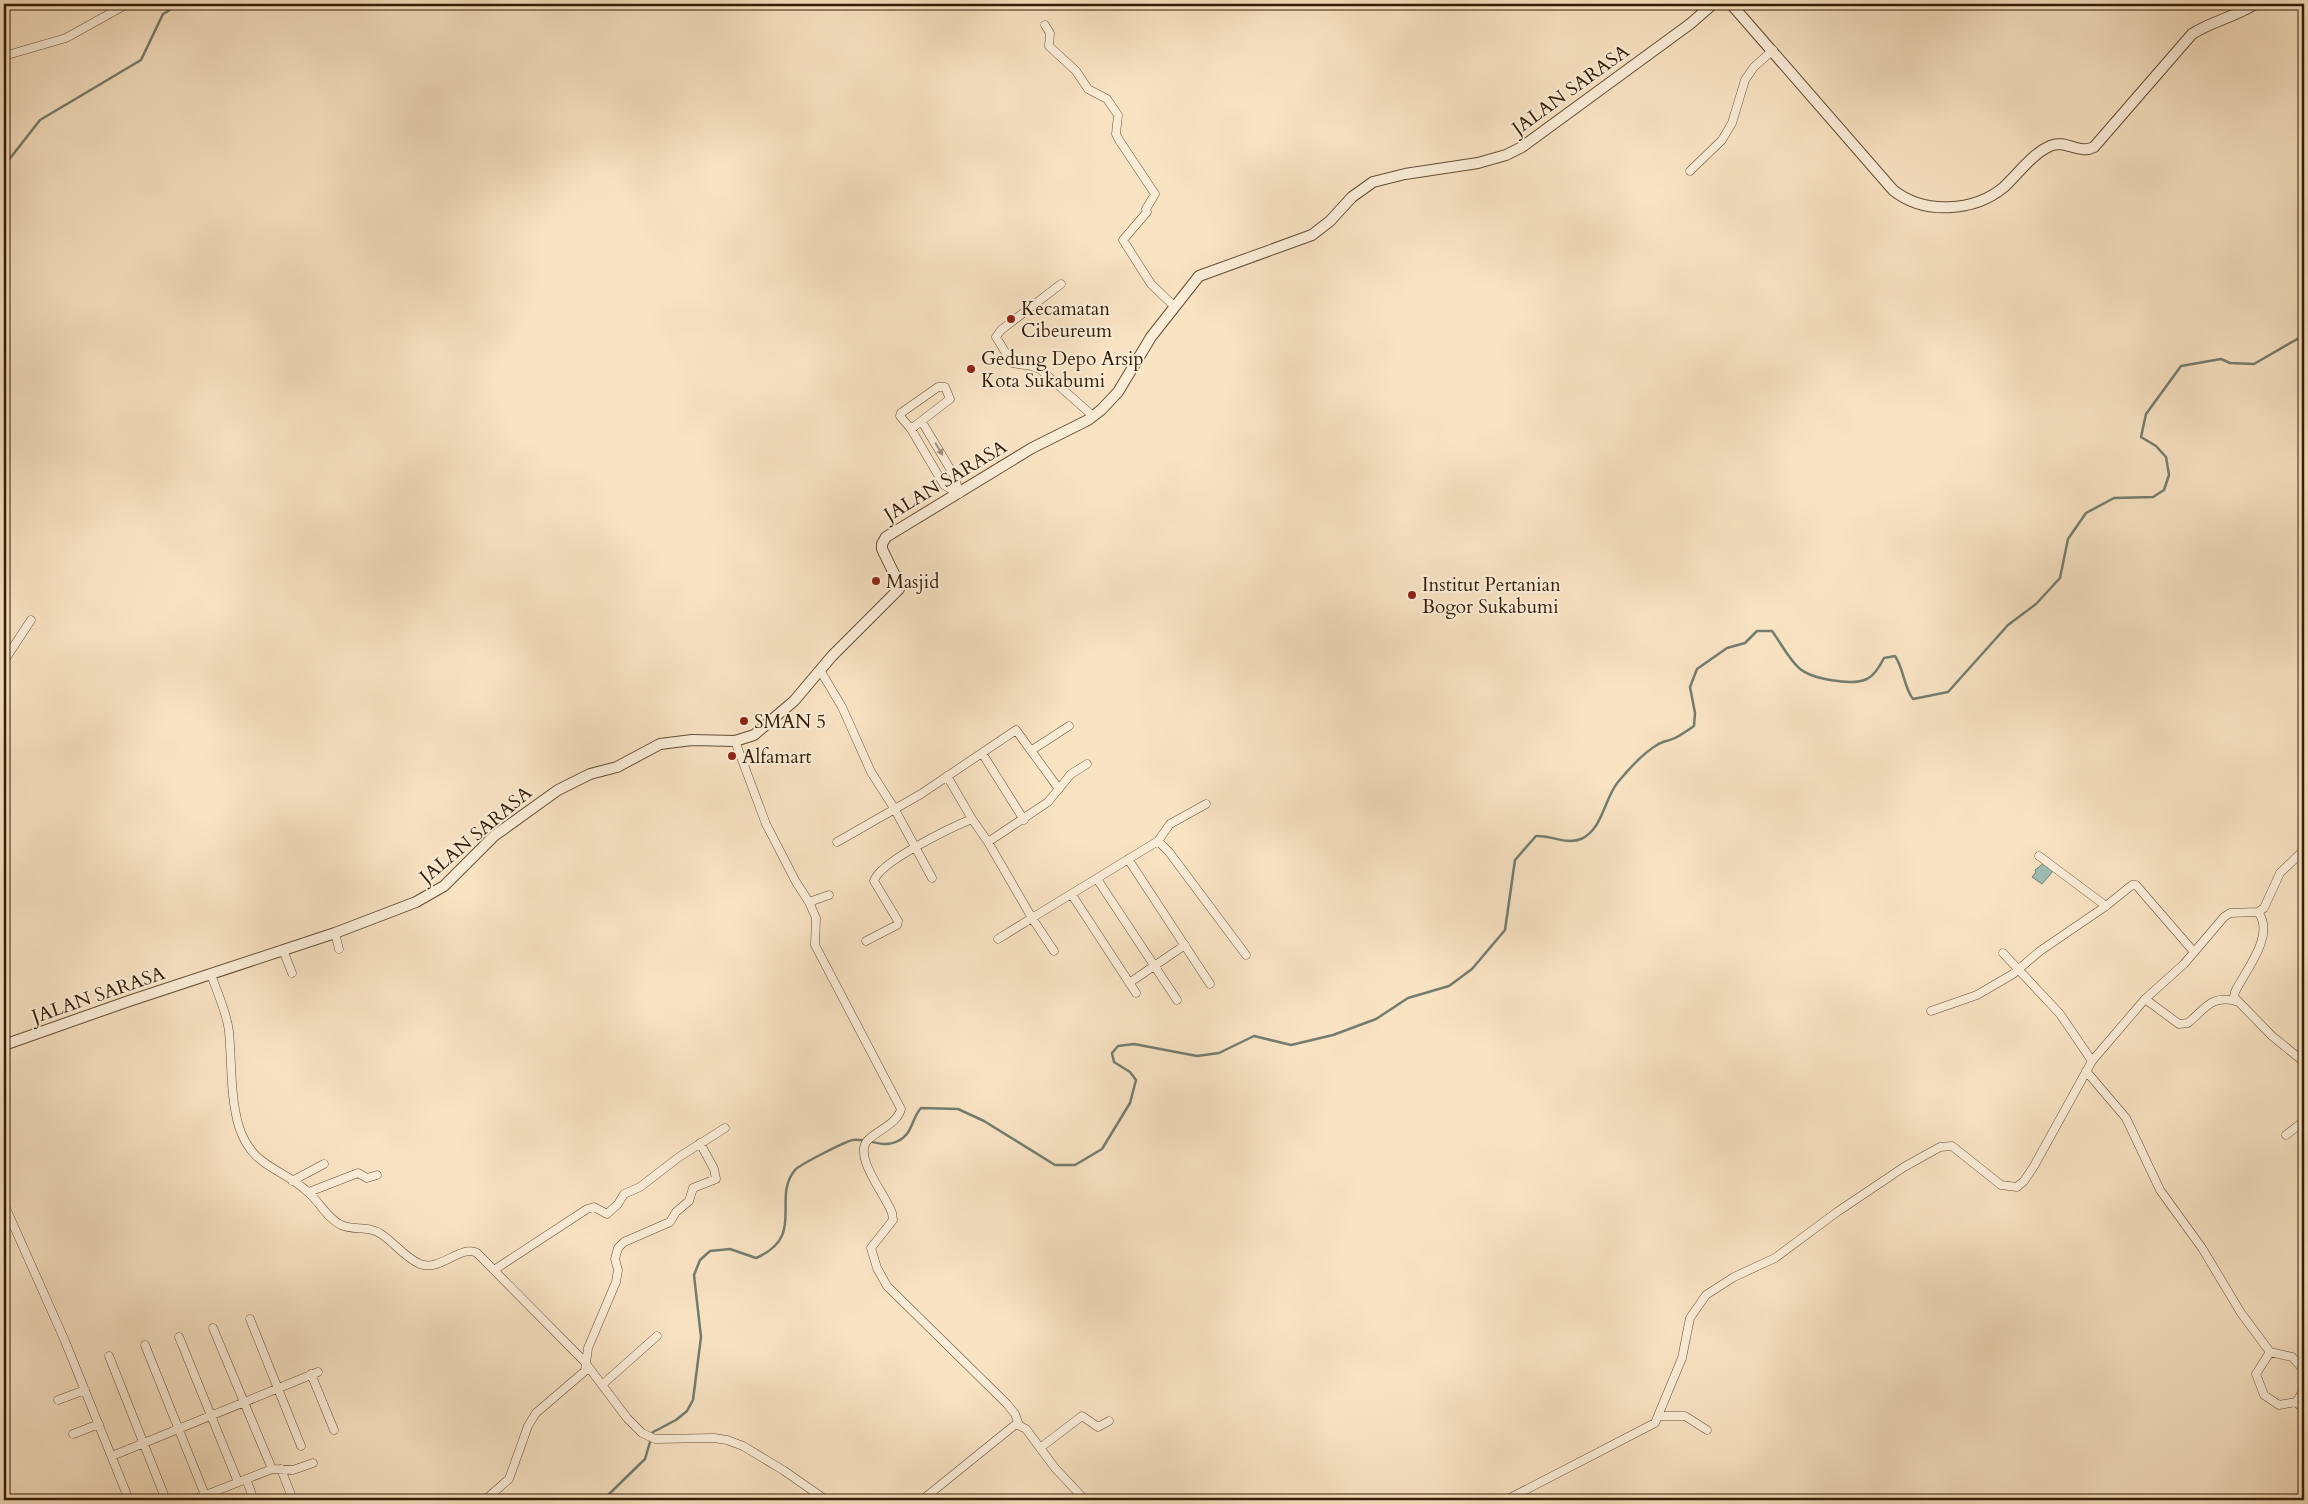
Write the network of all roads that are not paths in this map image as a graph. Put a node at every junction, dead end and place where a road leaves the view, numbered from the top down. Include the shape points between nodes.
1 (127, 4) edge
2 (1713, 4) edge
3 (1731, 4) edge
4 (2252, 5) edge
5 (1045, 25) dead end
6 (1772, 50) junction
7 (4, 56) edge
8 (1690, 171) dead end
9 (1061, 284) dead end
10 (1174, 306) junction
11 (1093, 416) junction
12 (922, 422) junction
13 (911, 429) junction
14 (959, 494) junction
15 (31, 620) dead end
16 (4, 661) edge
17 (820, 670) junction
18 (1069, 726) dead end
19 (735, 741) junction
20 (1032, 750) junction
21 (982, 753) junction
22 (1087, 764) dead end
23 (948, 776) junction
24 (1059, 789) junction
25 (1206, 804) dead end
26 (894, 808) junction
27 (972, 819) junction
28 (1024, 820) junction
29 (1158, 841) junction
30 (837, 842) dead end
31 (988, 842) junction
32 (914, 847) junction
33 (2304, 850) edge
34 (2039, 856) dead end
35 (1128, 858) junction
36 (932, 878) dead end
37 (1097, 879) junction
38 (829, 894) dead end
39 (1072, 895) junction
40 (809, 902) junction
41 (2106, 906) junction
42 (2258, 912) junction
43 (1032, 918) junction
44 (335, 933) junction
45 (998, 939) dead end
46 (866, 942) dead end
47 (1185, 945) junction
48 (339, 949) dead end
49 (283, 950) junction
50 (1054, 951) dead end
51 (2194, 952) junction
52 (2003, 953) dead end
53 (1246, 955) dead end
54 (1155, 964) junction
55 (2019, 970) junction
56 (292, 973) dead end
57 (211, 974) junction
58 (1128, 983) junction
59 (1210, 984) dead end
60 (1136, 993) dead end
61 (2145, 999) junction
62 (1177, 1000) dead end
63 (2236, 1001) junction
64 (1930, 1011) dead end
65 (4, 1046) edge
66 (2092, 1061) junction
67 (2304, 1062) edge
68 (2086, 1070) junction
69 (2304, 1121) edge
70 (725, 1128) dead end
71 (2286, 1135) dead end
72 (700, 1143) junction
73 (324, 1164) dead end
74 (377, 1174) dead end
75 (292, 1180) junction
76 (309, 1192) junction
77 (4, 1204) edge
78 (494, 1270) junction
79 (250, 1319) dead end
80 (213, 1328) dead end
81 (657, 1336) dead end
82 (179, 1337) dead end
83 (145, 1345) dead end
84 (2270, 1352) junction
85 (109, 1356) dead end
86 (584, 1361) junction
87 (2304, 1370) edge
88 (603, 1384) junction
89 (276, 1388) junction
90 (85, 1390) junction
91 (2304, 1390) edge
92 (58, 1400) dead end
93 (244, 1402) junction
94 (2296, 1402) junction
95 (2304, 1409) edge
96 (211, 1414) junction
97 (1659, 1416) junction
98 (1109, 1421) dead end
99 (99, 1424) junction
100 (1019, 1425) junction
101 (179, 1429) junction
102 (334, 1430) dead end
103 (1707, 1430) dead end
104 (73, 1434) dead end
105 (143, 1444) junction
106 (301, 1446) dead end
107 (1040, 1448) junction
108 (112, 1456) junction
109 (314, 1463) dead end
110 (272, 1469) junction
111 (281, 1469) junction
112 (242, 1481) junction
113 (211, 1496) edge
114 (129, 1500) edge
115 (166, 1500) edge
116 (193, 1500) edge
117 (254, 1500) edge
118 (293, 1500) edge
119 (485, 1500) edge
120 (826, 1500) edge
121 (922, 1500) edge
122 (1085, 1500) edge
123 (1506, 1500) edge

1 - 7 street via 66,38
2 - 10 street, JALAN SARASA via 1522,147 1478,164 1404,174 1373,182 1352,196 1330,221 1306,238 1200,276
3 - 6 street
4 - 6 street via 2192,34 2094,147 2082,150 2065,144 2052,145 1993,194 1980,201 1954,207 1915,204 1893,190
5 - 10 street via 1050,33 1049,46 1076,71 1088,89 1107,99 1118,116 1116,134 1119,140 1155,194 1147,212 1123,240 1151,284
6 - 8 street via 1745,80 1725,136
9 - 11 street via 996,337 1012,363 1042,370
10 - 11 street, JALAN SARASA via 1118,392
11 - 14 street, JALAN SARASA via 1032,448
12 - 13 street
12 - 13 street via 950,399 945,387 938,387 902,412 900,416
12 -> 14 street via 955,477
13 - 14 street via 944,484
14 - 17 street, JALAN SARASA via 883,540 883,553 900,584 899,589
15 - 16 street
17 - 19 street, JALAN SARASA via 794,701 763,729
17 - 26 street via 842,707 870,772
18 - 20 street
19 - 40 street via 766,824
19 - 44 street, JALAN SARASA via 692,740 660,744 617,767 569,783 494,836 444,886 408,905
20 - 21 street via 1016,730
20 - 24 street
21 - 23 street
21 - 28 street
22 - 24 street via 1071,774
23 - 26 street
23 - 27 street
24 - 28 street
25 - 29 street via 1170,824
26 - 30 street
26 - 32 street
27 - 31 street
27 - 32 street
28 - 31 street
29 - 35 street
29 - 53 street via 1170,852
31 - 43 street
32 - 36 street
32 - 46 street via 875,876 874,881 898,925
33 - 42 street via 2280,874 2264,908
34 - 41 street
35 - 37 street
35 - 47 street
37 - 39 street
37 - 54 street
38 - 40 street
39 - 43 street
39 - 58 street
40 - 100 street via 816,918 815,944 901,1109 898,1116 869,1140 863,1151 865,1163 893,1220 871,1248 877,1268 887,1286 1007,1404
41 - 51 street via 2131,885 2136,885
41 - 55 street via 2040,951
42 - 51 street via 2230,913
42 - 63 street via 2262,916 2264,935 2234,992
43 - 45 street
43 - 50 street
44 - 48 street
44 - 49 street, JALAN SARASA
47 - 54 street
47 - 59 street
49 - 56 street
49 - 57 street, JALAN SARASA
51 - 61 street
52 - 55 street
54 - 58 street
54 - 62 street
55 - 64 street via 1977,995
55 - 66 street via 2060,1014
57 - 65 street, JALAN SARASA
57 - 75 street via 227,1019 233,1096 243,1136 260,1161
58 - 60 street
61 - 63 street via 2183,1025 2215,1000
61 - 66 street
63 - 67 street
66 - 68 street
68 - 84 street via 2126,1118 2160,1190
68 - 97 street via 2042,1151 2017,1187 2001,1185 1952,1146 1940,1147 1837,1212 1775,1258 1734,1277 1706,1295 1690,1318 1682,1358
69 - 71 street
70 - 72 street
72 - 78 street via 640,1187 624,1194 607,1214 594,1207 587,1209
72 - 86 street via 716,1179 693,1188 689,1201 670,1222 624,1242 618,1248 616,1282
73 - 75 street
74 - 76 street via 368,1178 358,1173
75 - 76 street
76 - 78 street via 336,1222 354,1229 363,1226 379,1232 418,1264 431,1266 473,1251
77 - 90 street
78 - 86 street
79 - 89 street
80 - 93 street
81 - 88 street
82 - 96 street
83 - 101 street
84 - 87 street via 2292,1356
84 - 94 street via 2256,1374 2264,1395 2279,1405
85 - 105 street
86 - 88 street
86 - 119 street via 585,1371 581,1376 536,1413 525,1432 512,1473
88 - 120 street via 642,1433 655,1439 714,1438 735,1443 784,1470
89 - 93 street
89 - 102 street via 315,1373
89 - 106 street
90 - 92 street
90 - 99 street
91 - 94 street
93 - 96 street
93 - 110 street
94 - 95 street
96 - 101 street
96 - 112 street
97 - 103 street via 1685,1416
97 - 123 street via 1650,1428
98 - 107 street via 1098,1426 1082,1416
99 - 104 street
99 - 108 street
100 - 107 street
100 - 121 street via 1012,1425
101 - 105 street
101 - 113 street
105 - 108 street
105 - 115 street
107 - 122 street
108 - 114 street
109 - 111 street via 298,1470
110 - 111 street
110 - 112 street
111 - 118 street
112 - 113 street
112 - 117 street
113 - 116 street

